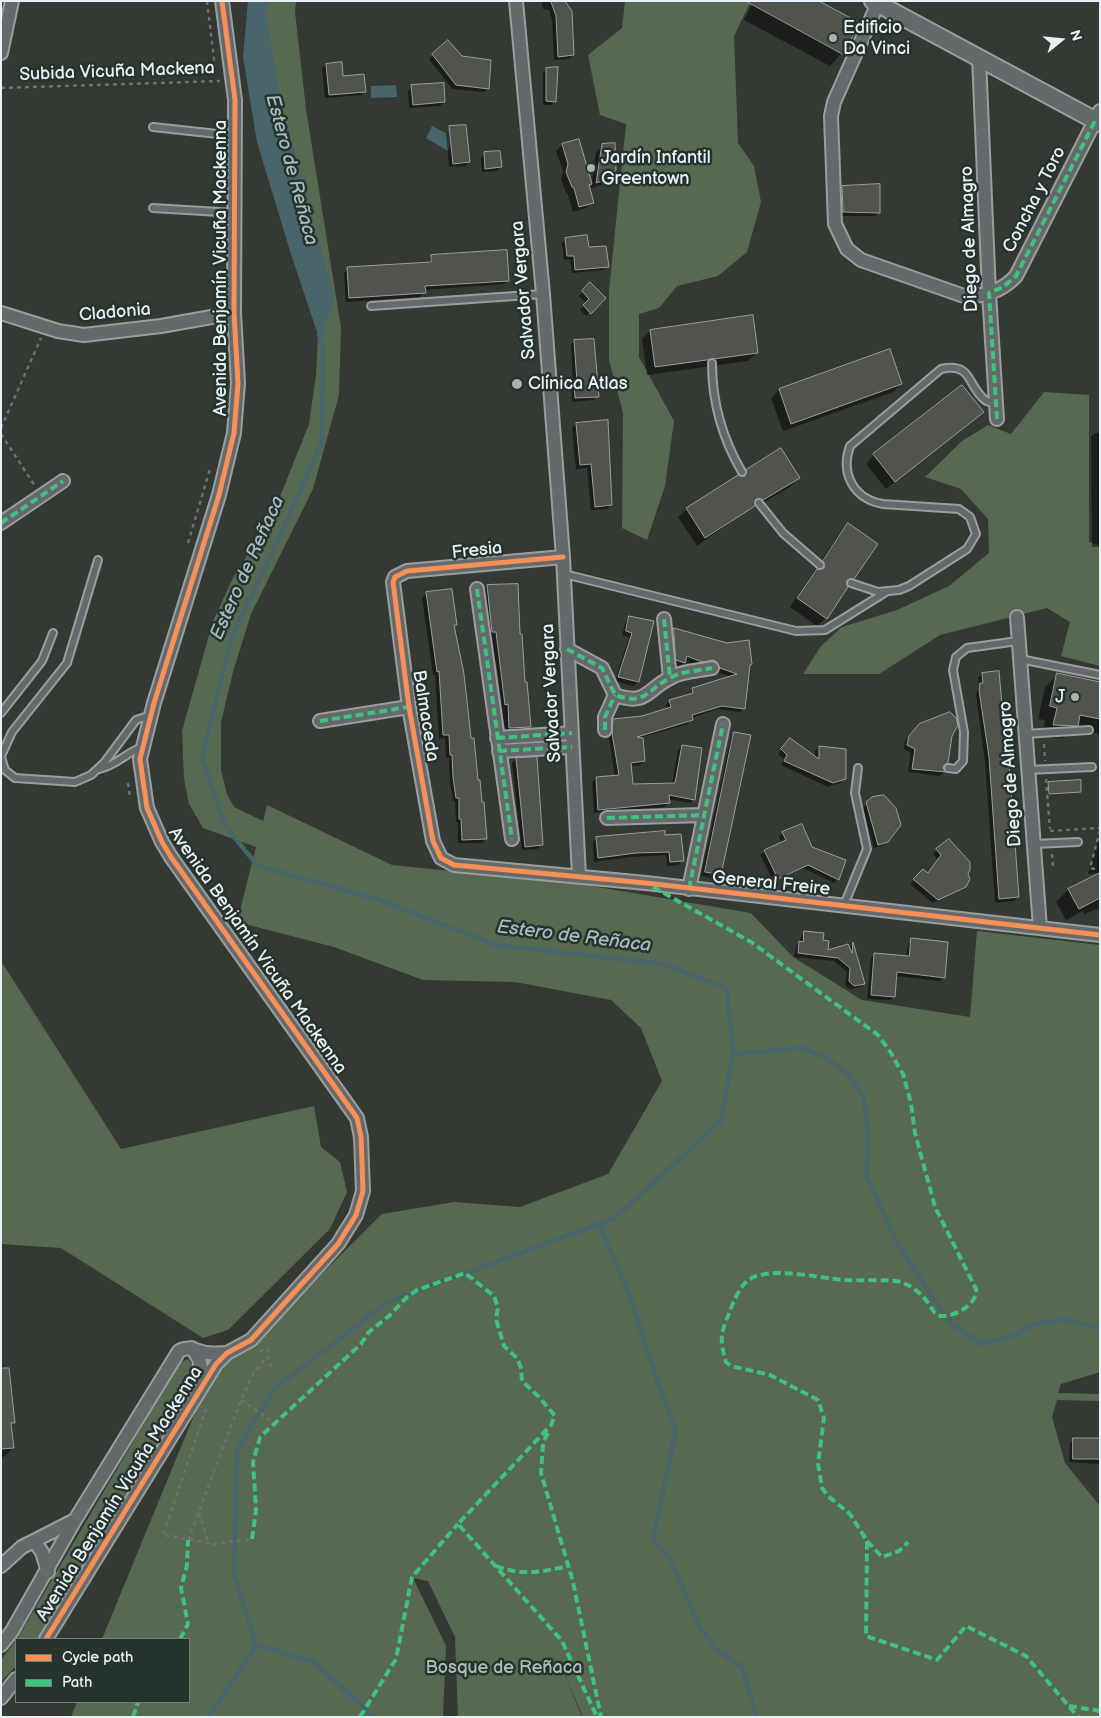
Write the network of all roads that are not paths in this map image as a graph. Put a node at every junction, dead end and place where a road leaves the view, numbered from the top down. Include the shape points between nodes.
1 (12, 1) edge
2 (222, 1) edge
3 (516, 1) edge
4 (877, 2) edge
5 (1, 53) edge
6 (979, 58) junction
7 (1098, 118) edge
8 (154, 127) dead end
9 (236, 136) junction
10 (152, 208) dead end
11 (236, 213) junction
12 (989, 293) junction
13 (543, 294) junction
14 (371, 306) dead end
15 (1, 313) edge
16 (234, 313) junction
17 (712, 364) dead end
18 (996, 404) junction
19 (997, 419) dead end
20 (742, 472) dead end
21 (62, 481) dead end
22 (759, 503) dead end
23 (1, 523) edge
24 (562, 557) junction
25 (98, 560) dead end
26 (820, 565) dead end
27 (563, 574) junction
28 (395, 577) joint
29 (851, 583) dead end
30 (477, 588) dead end
31 (887, 592) junction
32 (1017, 617) dead end
33 (664, 619) dead end
34 (53, 633) dead end
35 (1018, 641) junction
36 (567, 649) junction
37 (1020, 659) junction
38 (712, 668) dead end
39 (1100, 675) edge
40 (670, 678) junction
41 (615, 695) junction
42 (409, 707) junction
43 (1, 713) edge
44 (151, 715) junction
45 (320, 721) dead end
46 (723, 724) dead end
47 (605, 730) dead end
48 (1089, 730) dead end
49 (572, 733) junction
50 (1025, 734) junction
51 (498, 744) junction
52 (143, 747) junction
53 (572, 747) junction
54 (2, 760) edge
55 (1092, 767) dead end
56 (858, 768) dead end
57 (948, 768) dead end
58 (98, 769) junction
59 (1028, 770) junction
60 (703, 815) junction
61 (607, 818) dead end
62 (512, 839) dead end
63 (1078, 842) dead end
64 (1034, 844) junction
65 (441, 858) joint
66 (579, 876) junction
67 (689, 889) junction
68 (844, 906) junction
69 (1040, 928) junction
70 (1100, 935) edge
71 (192, 1348) junction
72 (227, 1353) junction
73 (204, 1381) junction
74 (76, 1520) junction
75 (34, 1541) junction
76 (1, 1566) edge
77 (48, 1572) junction
78 (47, 1638) edge
79 (1, 1645) edge
80 (15, 1680) edge
81 (1, 1698) edge

1 - 5 street
2 - 9 street, Avenida Benjamín Vicuña Mackenna via 234,81
3 - 13 street, Salvador Vergara
4 - 6 street
4 - 12 street via 831,116 837,233 847,249 860,260 964,296
6 - 7 street
6 - 12 street, Diego de Almagro
7 - 12 street, Concha y Toro via 1016,276
8 - 9 lane
9 - 11 street, Avenida Benjamín Vicuña Mackenna
10 - 11 lane
11 - 16 street, Avenida Benjamín Vicuña Mackenna
12 - 18 street, Diego de Almagro
13 - 14 lane
13 - 24 street, Salvador Vergara
15 - 16 street, Cladonia via 71,334 97,335
16 - 44 street, Avenida Benjamín Vicuña Mackenna via 238,383 234,433 220,495
17 - 20 lane via 718,420
18 - 19 street, Diego de Almagro
18 - 31 lane via 985,400 966,372 954,368 941,369 850,446 846,472 854,489 867,500 960,509 970,517 975,528 974,540 967,549 910,586
21 - 23 street
22 - 26 lane via 783,533
24 - 27 street, Salvador Vergara
24 - 28 street, Fresia via 407,571
25 - 54 lane via 67,663 12,732
27 - 31 lane via 796,630 825,630
27 - 36 street, Salvador Vergara
28 - 42 street, Balmaceda via 392,589
29 - 31 lane
30 - 51 street
32 - 35 street, Diego de Almagro
33 - 40 street
34 - 43 lane via 42,661
35 - 37 street, Diego de Almagro
35 - 57 lane via 967,648 956,657 954,670 964,732 963,762 956,769
36 - 41 street via 602,668
36 - 49 street, Salvador Vergara
37 - 39 lane
37 - 50 street, Diego de Almagro
38 - 40 street
40 - 41 street via 645,697 635,700
41 - 47 street via 605,717
42 - 45 street, Balmaceda
42 - 65 street, Balmaceda via 433,840
44 - 52 street, Avenida Benjamín Vicuña Mackenna
44 - 58 lane via 136,720
46 - 60 street
48 - 50 lane
49 - 51 street
49 - 53 street, Salvador Vergara
50 - 59 street, Diego de Almagro
51 - 53 street
51 - 62 street
52 - 58 lane via 133,750 112,766
52 - 72 street, Avenida Benjamín Vicuña Mackenna via 140,759 143,790 162,842 356,1118 361,1137 363,1192 356,1215 338,1244 251,1340
53 - 66 street, Salvador Vergara
54 - 58 lane via 10,775 21,780 75,782
55 - 59 lane
56 - 68 lane via 855,793 867,850
59 - 64 street, Diego de Almagro
60 - 61 street
60 - 67 street
63 - 64 lane
64 - 69 street, Diego de Almagro
65 - 66 street, General Freire via 454,865
66 - 67 street, General Freire
67 - 68 street, General Freire
68 - 69 street, General Freire
69 - 70 street, General Freire
71 - 72 street, Avenida Benjamín Vicuña Mackenna via 208,1353
71 - 73 street via 199,1359
71 - 74 street, Avenida Benjamín Vicuña Mackenna via 179,1351
72 - 73 street, Avenida Benjamín Vicuña Mackenna
73 - 78 street, Avenida Benjamín Vicuña Mackenna
74 - 75 street
74 - 77 street, Avenida Benjamín Vicuña Mackenna
75 - 76 street via 14,1553
75 - 77 street via 42,1552
77 - 79 street, Avenida Benjamín Vicuña Mackenna
80 - 81 street

